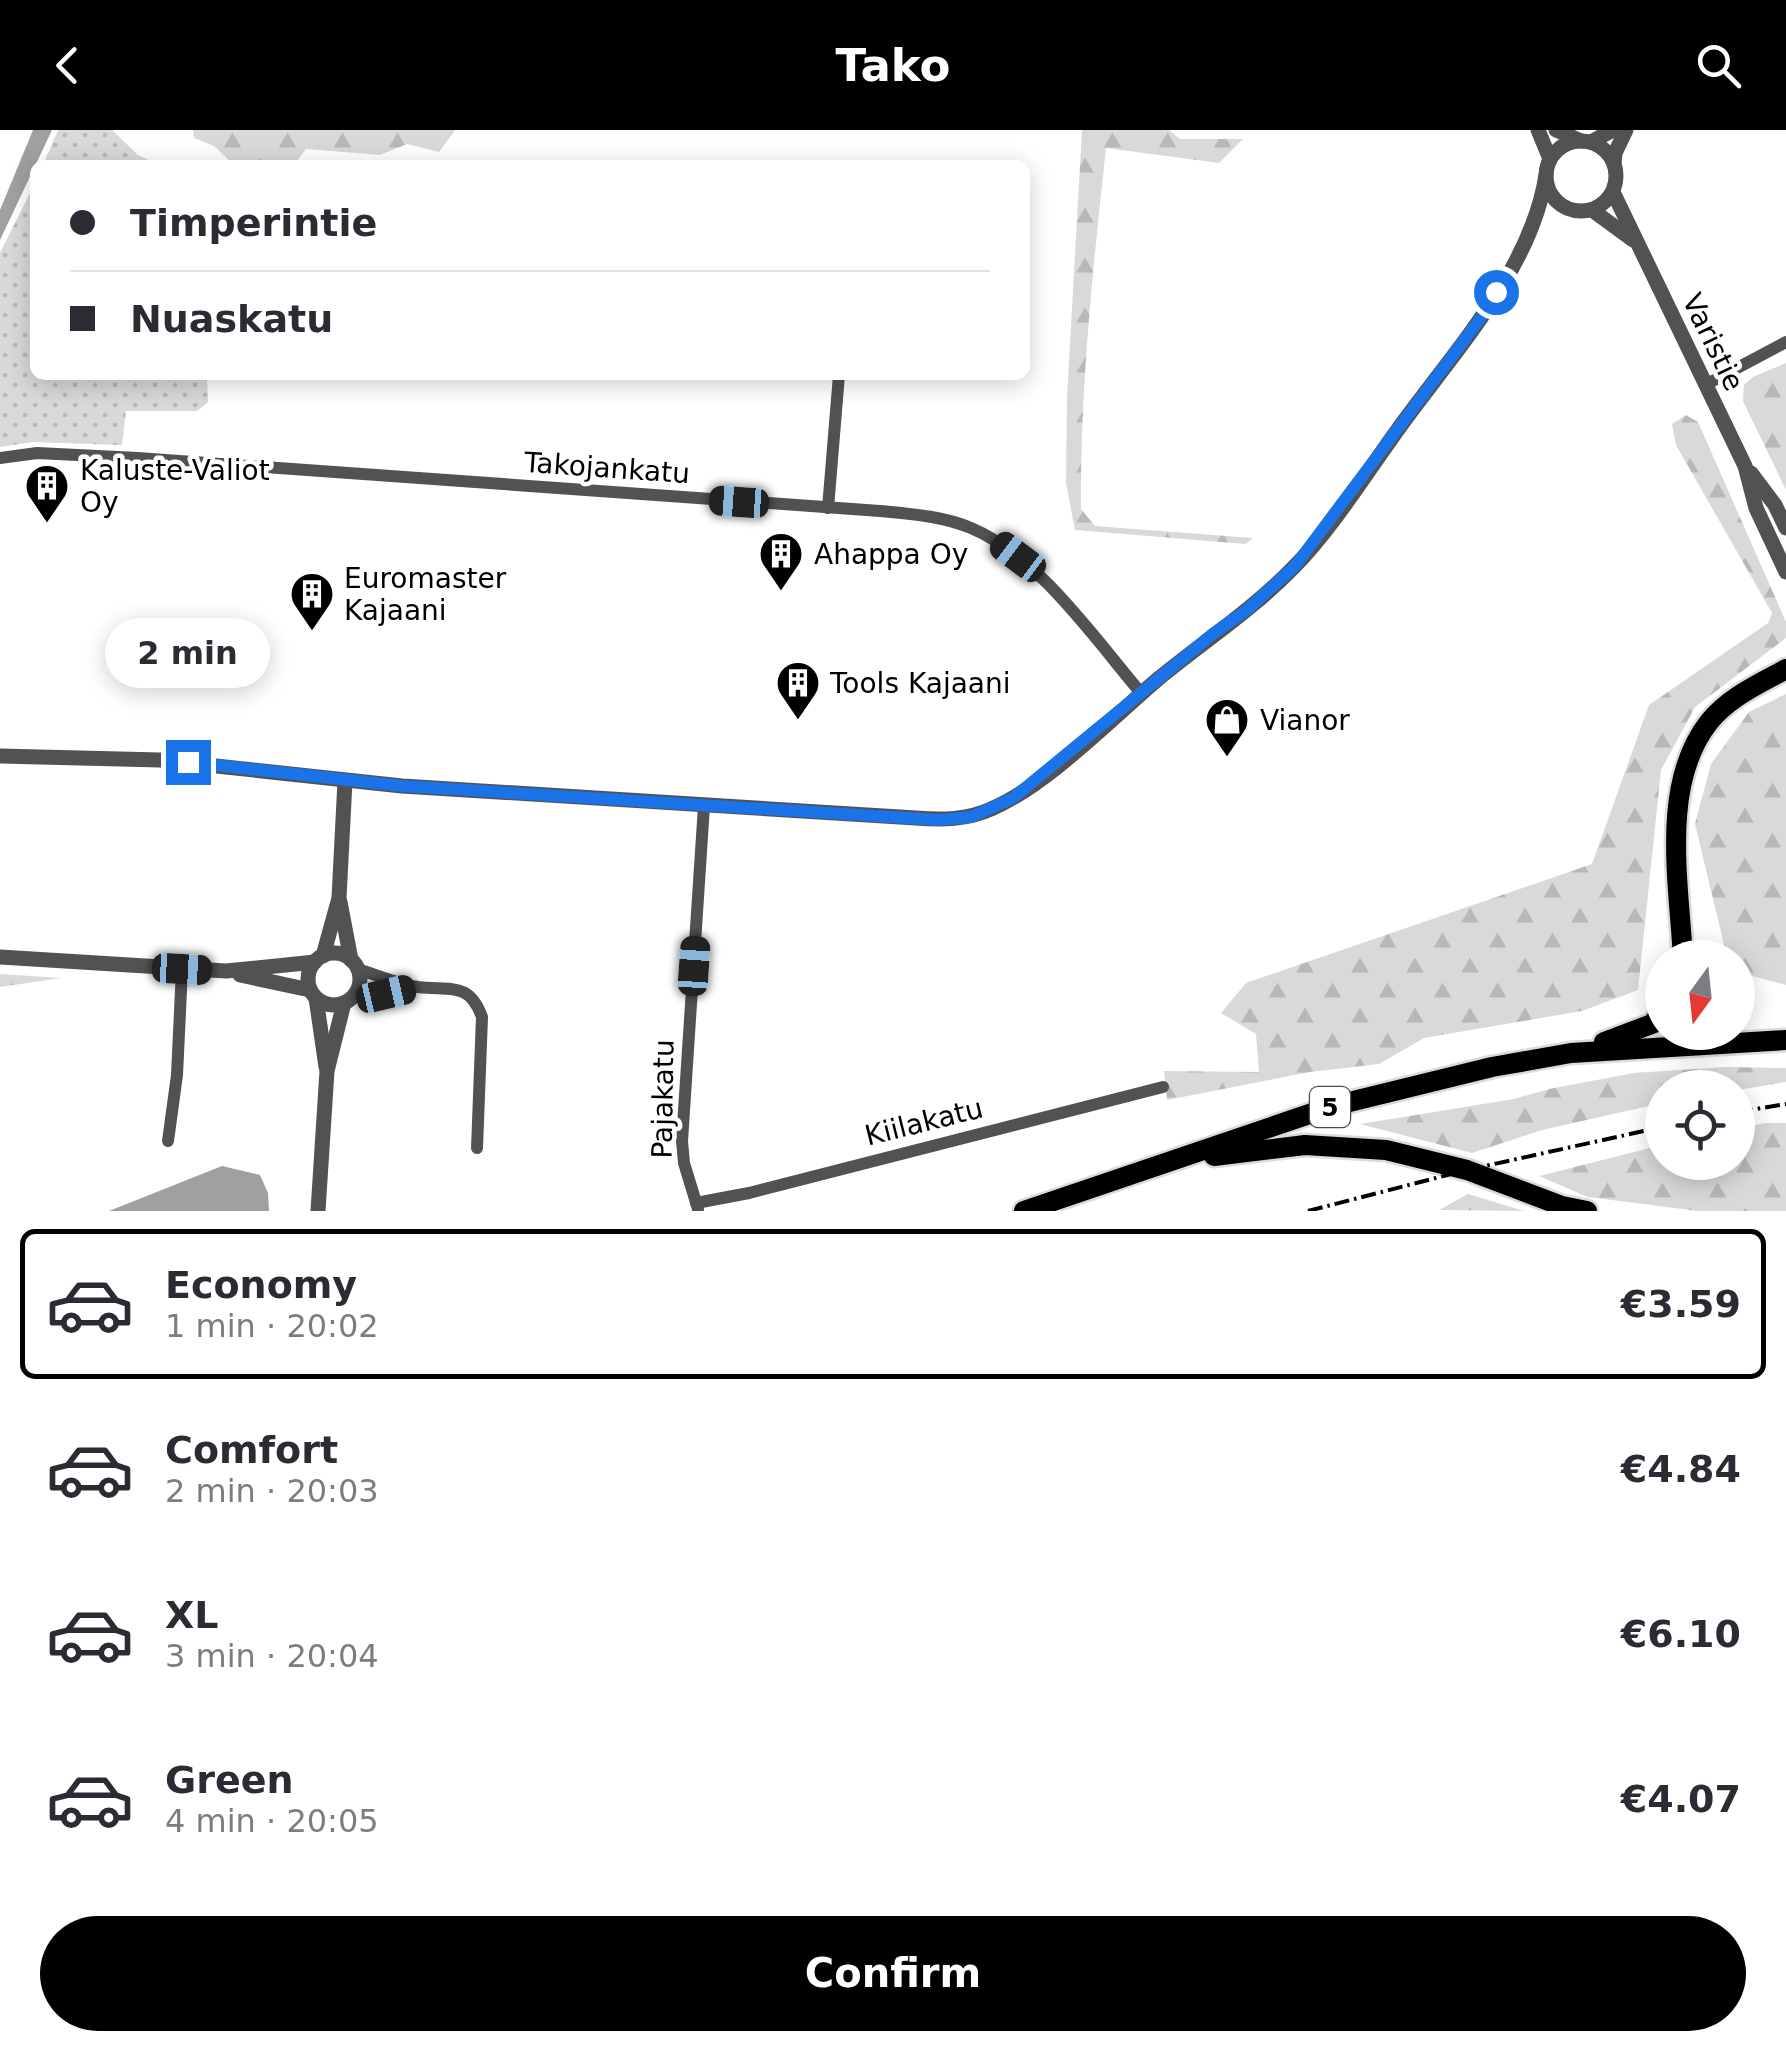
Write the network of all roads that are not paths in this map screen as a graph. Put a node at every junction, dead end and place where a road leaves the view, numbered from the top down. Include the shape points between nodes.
1 (1538, 130) edge
2 (1556, 130) edge
3 (1614, 130) edge
4 (1626, 130) edge
5 (1586, 142) junction
6 (1550, 158) junction
7 (1614, 164) junction
8 (1546, 176) junction
9 (1613, 192) junction
10 (1568, 209) junction
11 (1592, 210) junction
12 (1526, 239) junction
13 (1635, 242) junction
14 (1786, 342) edge
15 (838, 380) edge
16 (1707, 384) junction
17 (0, 458) edge
18 (1745, 466) junction
19 (828, 508) junction
20 (1786, 528) edge
21 (1786, 572) edge
22 (1786, 670) edge
23 (1141, 693) junction
24 (0, 756) edge
25 (346, 781) junction
26 (704, 806) junction
27 (339, 898) junction
28 (1681, 940) edge
29 (0, 956) edge
30 (319, 959) junction
31 (354, 965) junction
32 (182, 969) junction
33 (226, 972) junction
34 (416, 987) junction
35 (313, 994) junction
36 (348, 1000) junction
37 (1645, 1027) edge
38 (1755, 1038) edge
39 (1786, 1040) edge
40 (1645, 1043) edge
41 (1571, 1053) junction
42 (327, 1072) junction
43 (1163, 1087) dead end
44 (168, 1141) dead end
45 (476, 1148) dead end
46 (1173, 1161) junction
47 (698, 1207) edge
48 (318, 1211) edge
49 (1024, 1211) edge
50 (1587, 1211) edge

1 - 6 street
2 - 5 street
3 - 5 street
4 - 7 street
5 - 6 street via 1560,148
5 - 7 street
6 - 8 street
7 - 9 street
8 - 10 street via 1552,196
8 - 12 street
9 - 11 street
9 - 13 street, Varistie
10 - 11 street
10 - 12 street
11 - 13 street
12 - 23 street via 1480,319 1295,566
13 - 16 street, Varistie
14 - 16 street
15 - 19 street
16 - 18 street, Varistie
17 - 19 street, Takojankatu via 93,456
18 - 20 street, Varistie
18 - 21 street, Varistie
19 - 23 street, Takojankatu via 932,516 994,539 1049,588
22 - 28 highway via 1744,691 1711,719 1686,764 1678,796
23 - 26 street via 1013,798 971,817
24 - 25 street via 160,760
25 - 26 street
25 - 27 street
26 - 47 street, Pajakatu via 682,1141
27 - 30 street
27 - 31 street
29 - 32 street
30 - 31 street via 338,954
30 - 33 street
30 - 35 street via 308,975
31 - 34 street
31 - 36 street via 359,984
32 - 33 street
32 - 44 street
33 - 35 street
34 - 36 street
34 - 45 street via 462,990 476,999 482,1017
35 - 36 street via 330,1004
35 - 42 street
36 - 42 street
37 - 41 highway
38 - 39 highway, 5
40 - 41 highway, 5
41 - 46 highway, 5 via 1333,1106
42 - 48 street
43 - 47 street, Kiilakatu
46 - 49 highway, 5
46 - 50 highway via 1304,1145 1386,1150

